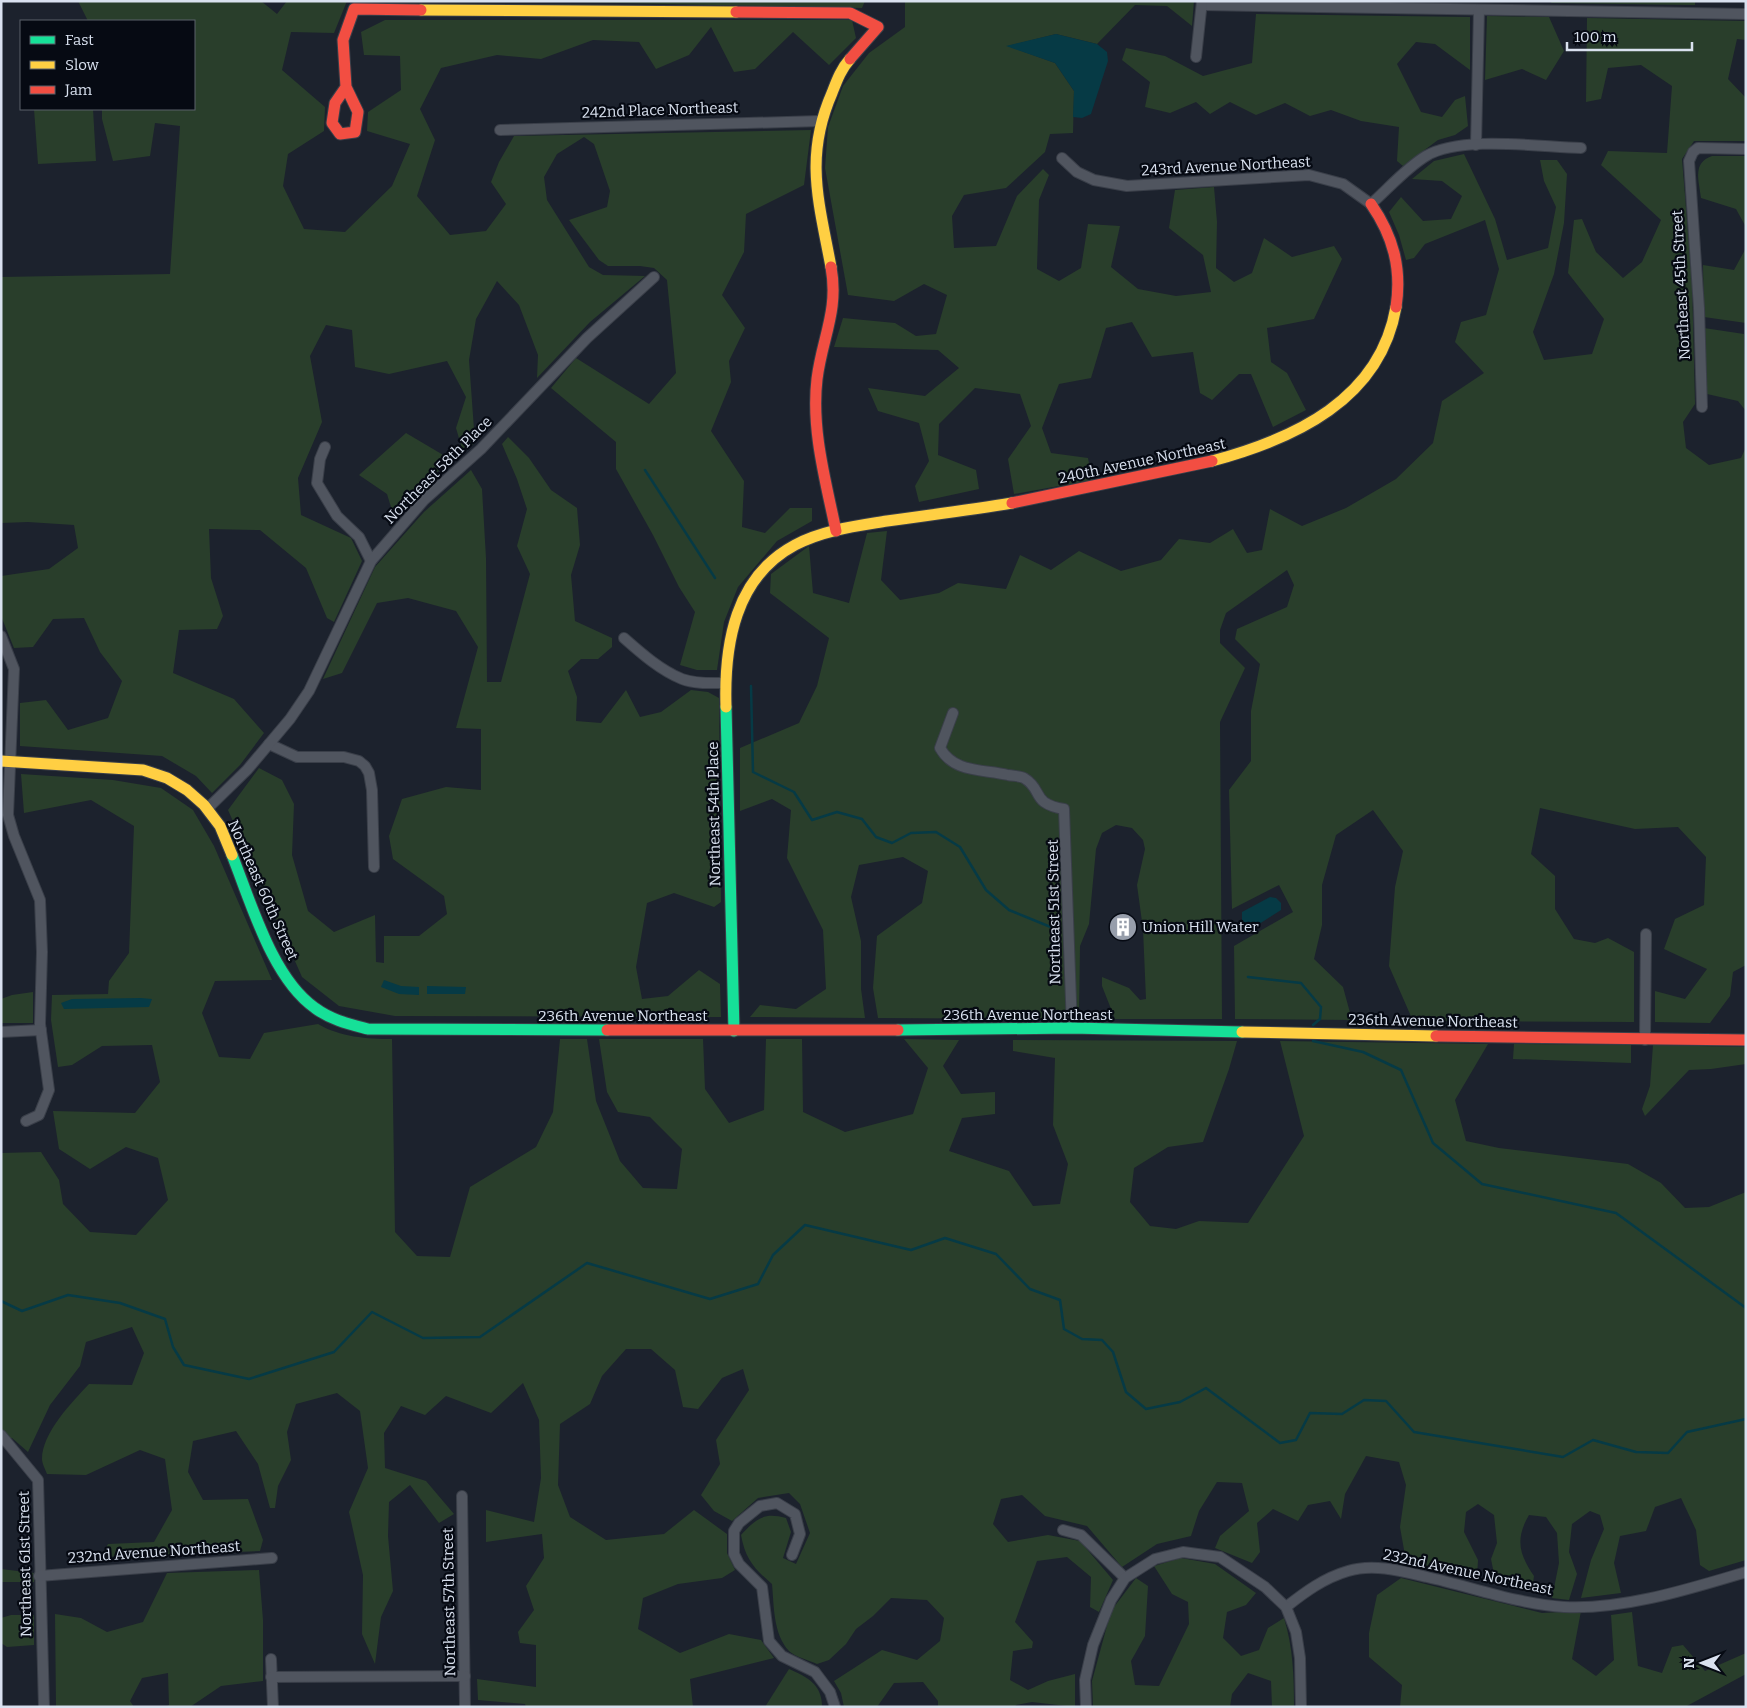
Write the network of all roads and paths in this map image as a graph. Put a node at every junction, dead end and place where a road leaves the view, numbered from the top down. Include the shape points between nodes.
1 (1202, 3) edge
2 (1479, 10) junction
3 (1746, 14) edge
4 (1196, 57) dead end
5 (346, 87) dead end
6 (820, 121) junction
7 (500, 130) dead end
8 (1476, 145) junction
9 (1581, 148) dead end
10 (1746, 149) edge
11 (1062, 158) dead end
12 (1371, 204) junction
13 (654, 277) dead end
14 (1702, 407) dead end
15 (325, 448) dead end
16 (836, 531) junction
17 (371, 561) junction
18 (741, 599) joint
19 (1, 636) edge
20 (624, 638) dead end
21 (725, 683) junction
22 (953, 713) dead end
23 (268, 744) junction
24 (6, 761) edge
25 (208, 808) junction
26 (374, 867) dead end
27 (1646, 934) dead end
28 (314, 1008) joint
29 (1072, 1028) junction
30 (41, 1030) junction
31 (734, 1031) junction
32 (1, 1032) edge
33 (1645, 1040) junction
34 (1746, 1040) edge
35 (26, 1120) dead end
36 (1, 1435) edge
37 (462, 1496) dead end
38 (1063, 1530) dead end
39 (792, 1555) dead end
40 (272, 1558) dead end
41 (1746, 1572) edge
42 (39, 1576) junction
43 (1125, 1578) junction
44 (1286, 1607) junction
45 (271, 1659) dead end
46 (465, 1676) junction
47 (272, 1677) junction
48 (44, 1707) edge
49 (273, 1707) edge
50 (465, 1707) edge
51 (835, 1707) edge
52 (1086, 1707) edge
53 (1301, 1707) edge

1 - 2 street
1 - 4 street
2 - 3 street
2 - 8 street
5 - 6 street via 343,40 354,9 850,13 878,27 842,68
6 - 7 street, 242nd Place Northeast
6 - 16 street via 814,169 835,288 817,380 816,411
8 - 9 street
8 - 12 street via 1452,146 1425,157
10 - 14 street, Northeast 45th Street via 1698,148 1690,162
11 - 12 street, 243rd Avenue Northeast via 1077,172 1094,180 1127,186 1309,175 1343,184
12 - 16 street, 240th Avenue Northeast via 1386,224 1396,257 1398,284 1392,325 1374,369 1359,386 1333,408 1298,430 1233,457 1192,468 1008,504 940,512
13 - 17 street, Northeast 58th Place via 587,338 481,449 424,500
15 - 17 street via 317,483 337,516 359,537
16 - 18 street, 240th Avenue Northeast via 795,546 776,559 755,579
17 - 23 street, Northeast 58th Place via 308,691
18 - 21 street, Northeast 54th Place via 731,626
19 - 24 street via 14,669
20 - 21 street via 651,661 682,679
21 - 31 street, Northeast 54th Place
22 - 29 street, Northeast 51st Street via 940,748 946,760 958,766 1023,778 1034,788 1039,799 1050,807 1064,809
23 - 25 street, Northeast 58th Place via 234,785
23 - 26 street via 297,757 344,756 366,766 372,790
24 - 25 street, Northeast 60th Street via 128,768 156,774 185,786
24 - 30 street via 8,815 40,900
25 - 28 street, Northeast 60th Street via 230,847 282,972
27 - 33 street
28 - 31 street, 236th Avenue Northeast via 355,1027 383,1030
29 - 31 street, 236th Avenue Northeast
29 - 33 street, 236th Avenue Northeast
30 - 32 street
30 - 35 street via 49,1090 39,1115
33 - 34 street, 236th Avenue Northeast
36 - 42 street, Northeast 61st Street via 38,1480
37 - 46 street, Northeast 57th Street
38 - 43 street via 1081,1535
39 - 51 street via 800,1534 795,1514 777,1503 760,1506 734,1531 734,1554 739,1564 762,1587 769,1641 782,1656 815,1672 830,1692
40 - 42 street, 232nd Avenue Northeast
41 - 44 street, 232nd Avenue Northeast via 1660,1596 1566,1607 1535,1604 1401,1571 1376,1568 1350,1570 1326,1579
42 - 48 street, Northeast 61st Street
43 - 44 street via 1155,1559 1183,1552 1220,1557 1265,1587
43 - 52 street via 1111,1600 1093,1645 1085,1680
44 - 53 street via 1296,1632 1300,1658
45 - 47 street
46 - 47 street
46 - 50 street, Northeast 57th Street
47 - 49 street

